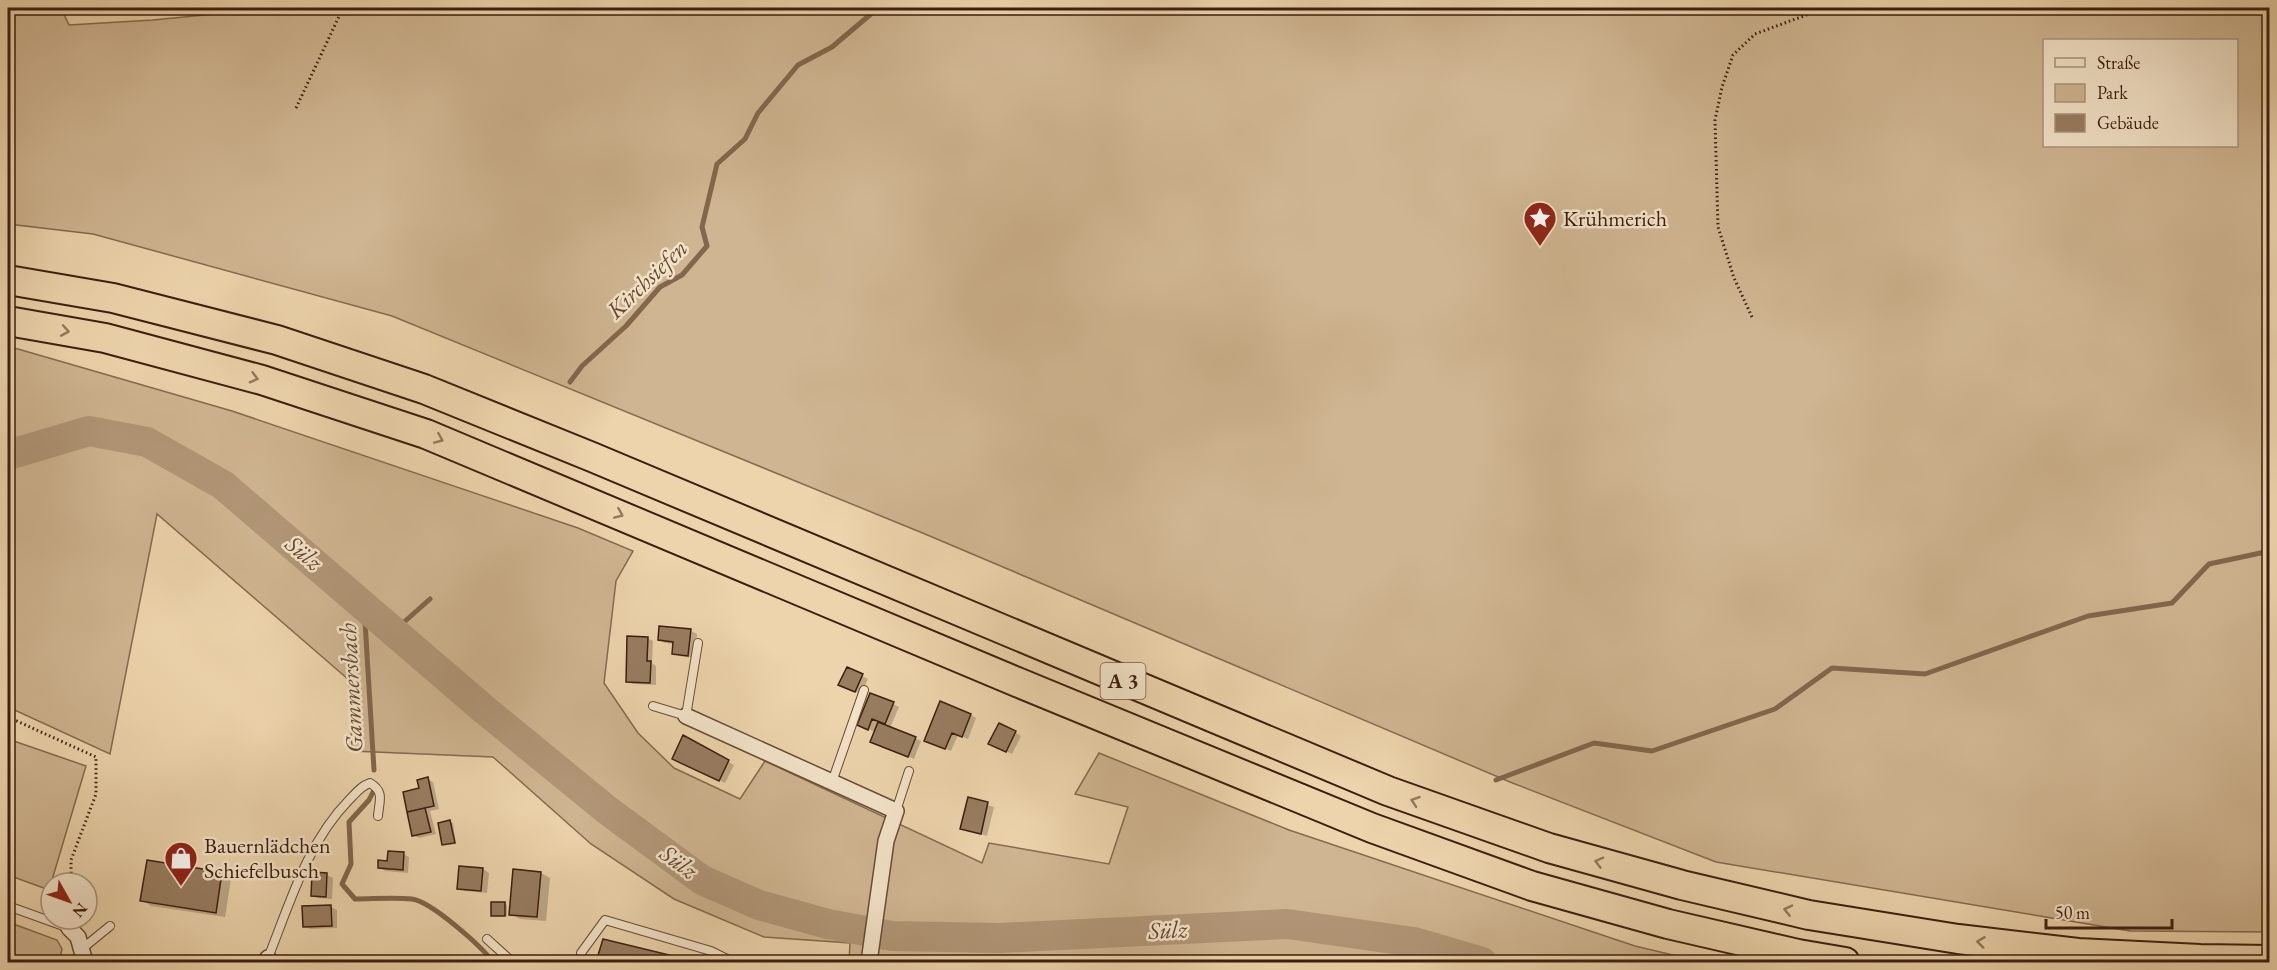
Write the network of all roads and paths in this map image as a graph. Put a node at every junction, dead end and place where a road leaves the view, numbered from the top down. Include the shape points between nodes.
1 (343, 8) edge
2 (1825, 8) edge
3 (296, 108) dead end
4 (8, 280) edge
5 (1752, 317) dead end
6 (8, 321) edge
7 (699, 642) dead end
8 (864, 690) dead end
9 (653, 706) dead end
10 (686, 716) junction
11 (8, 717) edge
12 (909, 771) dead end
13 (832, 782) junction
14 (896, 811) junction
15 (378, 816) dead end
16 (71, 871) edge
17 (8, 906) edge
18 (39, 917) edge
19 (110, 927) dead end
20 (72, 931) edge
21 (488, 939) dead end
22 (84, 955) edge
23 (2270, 960) edge
24 (268, 961) edge
25 (510, 963) edge
26 (583, 963) edge
27 (733, 963) edge
28 (869, 963) edge
29 (1845, 963) edge

1 - 3 path
2 - 5 path via 1755,34 1733,55 1722,87 1715,120 1718,227 1734,278
23 -> 4 highway, A 3 via 2078,953 1958,939 1809,915 1549,848 1388,791 424,389 277,340 113,298
6 -> 29 highway, A 3 via 116,341 262,380 416,430 1372,828 1532,886 1668,924
7 - 10 lane
8 - 13 lane
9 - 10 lane
10 - 13 street
11 - 16 path via 96,757 96,794 71,860
12 - 14 lane
13 - 14 street
14 - 28 street via 886,841
15 - 24 lane via 380,792 370,783 363,785 337,813 306,864
17 - 18 lane
19 - 22 lane
20 - 22 street
21 - 25 lane
26 - 27 lane via 581,953 605,920 711,951

